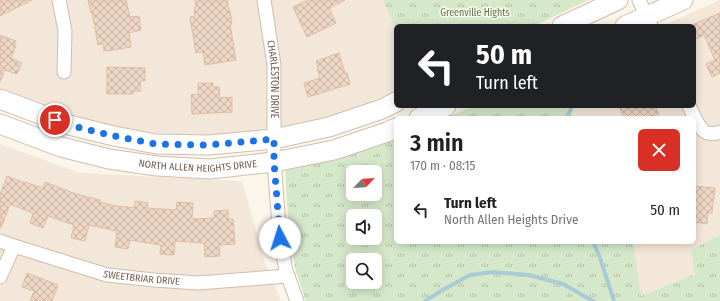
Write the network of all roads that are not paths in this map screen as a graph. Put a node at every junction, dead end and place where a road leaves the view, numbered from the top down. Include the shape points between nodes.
1 (59, 0) edge
2 (264, 0) edge
3 (618, 0) edge
4 (683, 0) edge
5 (645, 14) edge
6 (566, 24) edge
7 (628, 24) edge
8 (64, 72) dead end
9 (0, 99) edge
10 (394, 103) edge
11 (442, 108) edge
12 (424, 116) edge
13 (696, 120) edge
14 (0, 124) edge
15 (394, 129) edge
16 (720, 132) edge
17 (274, 139) junction
18 (274, 162) junction
19 (0, 241) edge
20 (14, 246) junction
21 (288, 276) junction
22 (0, 277) edge
23 (297, 301) edge

1 - 8 street via 65,31
2 - 17 street, CHARLESTON DRIVE via 274,65
3 - 6 main road
4 - 5 main road
5 - 7 main road
9 - 17 main road, NORTH ALLEN HEIGHTS DRIVE via 69,125 156,144 209,145
10 - 17 main road, NORTH ALLEN HEIGHTS DRIVE via 329,127
11 - 12 main road
13 - 16 street via 706,133
14 - 18 main road, NORTH ALLEN HEIGHTS DRIVE via 60,147 108,159 157,166 210,169
15 - 18 main road, NORTH ALLEN HEIGHTS DRIVE via 334,150
17 - 18 street, CHARLESTON DRIVE
18 - 21 street, CHARLESTON DRIVE via 280,238
19 - 20 street, SWEETBRIAR DRIVE
20 - 21 street, SWEETBRIAR DRIVE via 107,275 198,283
20 - 22 street
21 - 23 street, CHARLESTON DRIVE

